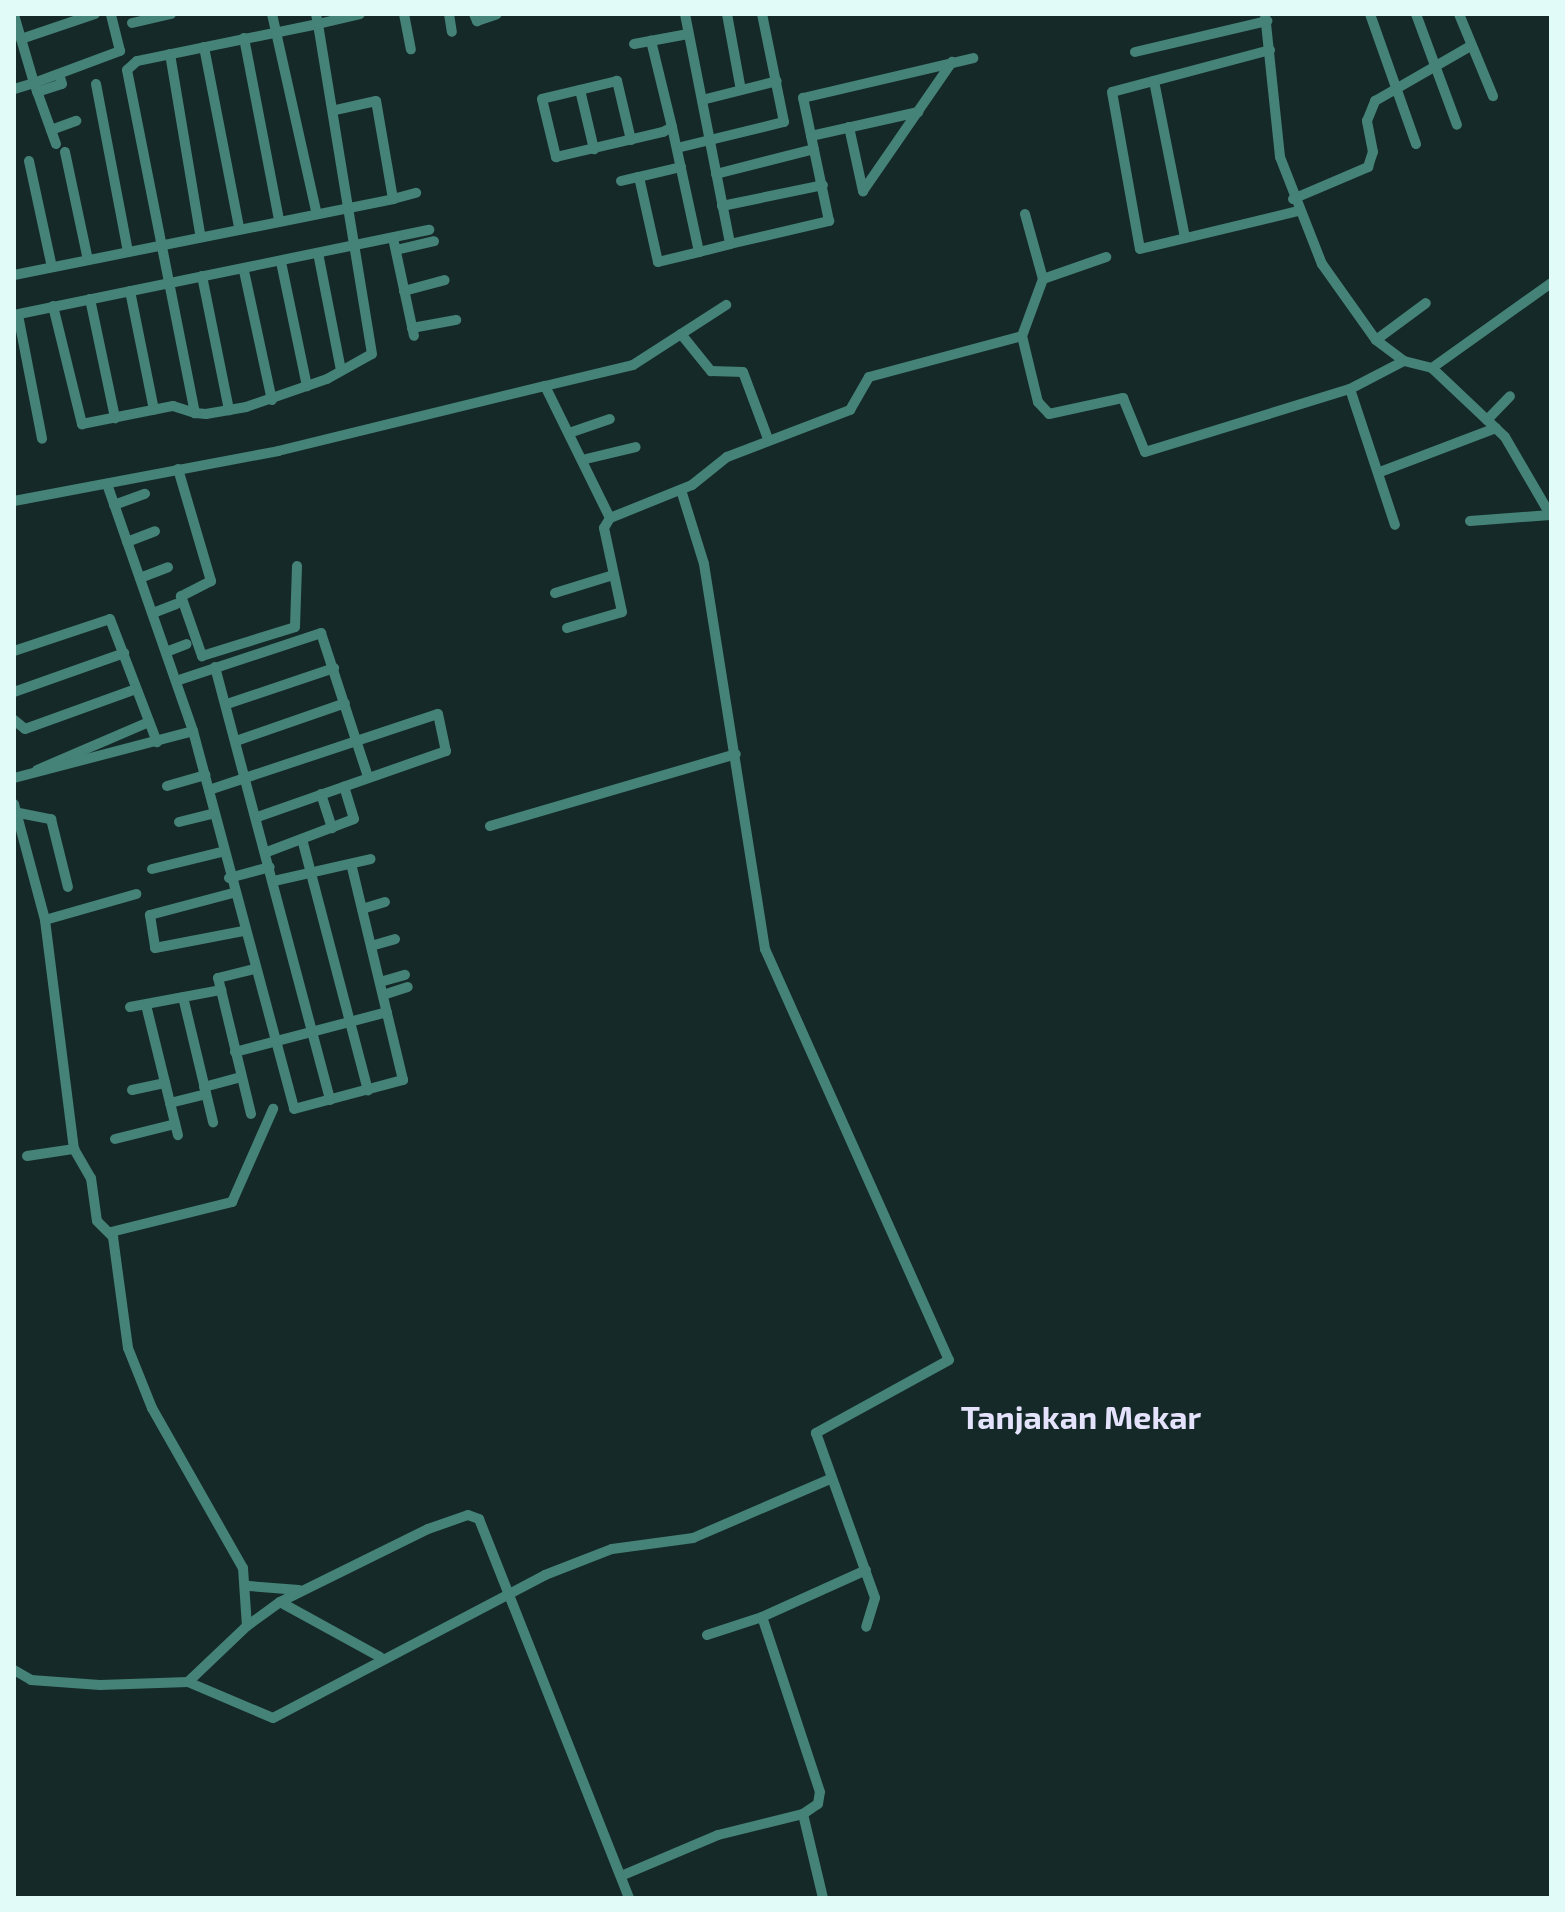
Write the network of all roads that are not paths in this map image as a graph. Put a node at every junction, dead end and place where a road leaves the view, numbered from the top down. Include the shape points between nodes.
1 (95, 14) edge
2 (111, 14) edge
3 (272, 14) edge
4 (360, 14) edge
5 (404, 14) edge
6 (449, 14) edge
7 (474, 14) edge
8 (497, 14) edge
9 (685, 14) edge
10 (727, 14) edge
11 (762, 14) edge
12 (1370, 14) edge
13 (1416, 14) edge
14 (1459, 14) edge
15 (14, 15) edge
16 (163, 15) edge
17 (1266, 18) edge
18 (317, 19) edge
19 (132, 23) dead end
20 (452, 32) dead end
21 (276, 34) junction
22 (688, 34) junction
23 (244, 38) junction
24 (21, 39) junction
25 (651, 41) junction
26 (634, 44) dead end
27 (204, 47) junction
28 (1469, 47) junction
29 (411, 49) dead end
30 (1270, 50) junction
31 (1135, 52) dead end
32 (170, 54) junction
33 (973, 58) dead end
34 (952, 62) junction
35 (1431, 66) junction
36 (777, 81) junction
37 (1154, 81) junction
38 (96, 84) dead end
39 (35, 87) junction
40 (1394, 87) junction
41 (14, 89) edge
42 (580, 90) junction
43 (741, 90) junction
44 (1493, 96) dead end
45 (702, 100) junction
46 (335, 110) junction
47 (918, 112) junction
48 (806, 116) junction
49 (76, 121) dead end
50 (784, 122) junction
51 (1457, 125) dead end
52 (672, 127) junction
53 (849, 127) junction
54 (51, 130) junction
55 (811, 136) junction
56 (631, 140) junction
57 (709, 141) junction
58 (1416, 144) dead end
59 (677, 148) junction
60 (594, 149) junction
61 (814, 149) junction
62 (29, 161) dead end
63 (681, 167) junction
64 (716, 174) junction
65 (639, 177) junction
66 (621, 181) dead end
67 (823, 185) junction
68 (416, 193) dead end
69 (393, 199) junction
70 (1293, 199) junction
71 (722, 206) junction
72 (350, 207) junction
73 (316, 211) junction
74 (1298, 211) junction
75 (1025, 214) dead end
76 (279, 220) junction
77 (239, 227) junction
78 (429, 230) dead end
79 (200, 234) junction
80 (393, 238) junction
81 (1185, 238) junction
82 (434, 241) dead end
83 (162, 244) junction
84 (356, 244) junction
85 (730, 244) junction
86 (396, 250) junction
87 (128, 252) junction
88 (699, 252) junction
89 (318, 253) junction
90 (1106, 257) dead end
91 (88, 260) junction
92 (281, 262) junction
93 (52, 267) junction
94 (244, 271) junction
95 (14, 275) edge
96 (202, 276) junction
97 (1043, 279) junction
98 (445, 280) dead end
99 (170, 282) junction
100 (1551, 283) edge
101 (130, 291) junction
102 (404, 291) junction
103 (90, 299) junction
104 (1426, 303) dead end
105 (726, 305) dead end
106 (53, 306) junction
107 (16, 315) edge
108 (456, 320) dead end
109 (681, 334) junction
110 (1022, 336) junction
111 (1376, 340) junction
112 (1404, 361) junction
113 (1432, 368) junction
114 (341, 370) junction
115 (307, 386) junction
116 (545, 386) junction
117 (1350, 389) junction
118 (1510, 396) dead end
119 (272, 400) junction
120 (154, 410) junction
121 (229, 410) junction
122 (195, 413) junction
123 (115, 418) junction
124 (610, 419) dead end
125 (1487, 420) junction
126 (1496, 428) junction
127 (572, 432) junction
128 (42, 439) dead end
129 (768, 439) junction
130 (636, 447) dead end
131 (586, 459) junction
132 (178, 469) junction
133 (1380, 472) junction
134 (107, 484) junction
135 (681, 490) junction
136 (145, 494) dead end
137 (14, 501) edge
138 (114, 505) junction
139 (1551, 516) edge
140 (610, 518) junction
141 (1470, 521) dead end
142 (1395, 525) dead end
143 (155, 531) dead end
144 (127, 542) junction
145 (297, 566) dead end
146 (168, 567) dead end
147 (613, 575) junction
148 (140, 578) junction
149 (555, 593) dead end
150 (176, 604) dead end
151 (153, 613) junction
152 (567, 628) dead end
153 (187, 644) dead end
154 (14, 651) edge
155 (166, 652) junction
156 (124, 653) junction
157 (215, 667) junction
158 (334, 668) junction
159 (176, 681) junction
160 (136, 689) junction
161 (14, 692) edge
162 (345, 703) junction
163 (227, 704) junction
164 (14, 720) edge
165 (149, 722) junction
166 (193, 731) junction
167 (239, 740) junction
168 (357, 741) junction
169 (157, 742) junction
170 (736, 754) junction
171 (35, 773) junction
172 (205, 775) junction
173 (249, 777) junction
174 (368, 777) junction
175 (14, 778) edge
176 (167, 786) dead end
177 (344, 786) junction
178 (209, 790) junction
179 (321, 794) junction
180 (16, 809) edge
181 (214, 813) junction
182 (258, 817) junction
183 (179, 822) dead end
184 (490, 826) dead end
185 (332, 828) junction
186 (302, 839) junction
187 (222, 852) junction
188 (267, 852) junction
189 (371, 859) dead end
190 (351, 864) junction
191 (270, 867) junction
192 (152, 869) dead end
193 (312, 872) junction
194 (229, 878) junction
195 (274, 881) junction
196 (68, 887) dead end
197 (233, 893) junction
198 (136, 894) dead end
199 (385, 902) dead end
200 (362, 909) junction
201 (45, 920) junction
202 (243, 931) junction
203 (395, 939) dead end
204 (371, 946) junction
205 (253, 969) junction
206 (405, 975) dead end
207 (380, 982) junction
208 (408, 987) dead end
209 (221, 990) junction
210 (383, 995) junction
211 (183, 997) junction
212 (146, 1005) junction
213 (130, 1007) dead end
214 (387, 1012) junction
215 (351, 1021) junction
216 (312, 1032) junction
217 (273, 1042) junction
218 (235, 1052) junction
219 (241, 1077) junction
220 (165, 1083) junction
221 (132, 1090) dead end
222 (205, 1090) junction
223 (368, 1090) junction
224 (330, 1100) junction
225 (170, 1103) junction
226 (273, 1109) dead end
227 (251, 1114) dead end
228 (213, 1122) dead end
229 (115, 1139) dead end
230 (74, 1149) junction
231 (27, 1156) dead end
232 (111, 1232) junction
233 (830, 1479) junction
234 (866, 1570) junction
235 (249, 1586) junction
236 (301, 1589) junction
237 (511, 1593) junction
238 (280, 1602) junction
239 (762, 1617) junction
240 (247, 1626) junction
241 (866, 1627) dead end
242 (707, 1635) dead end
243 (380, 1657) junction
244 (14, 1670) edge
245 (188, 1682) junction
246 (803, 1814) junction
247 (621, 1876) junction
248 (629, 1898) edge
249 (823, 1898) edge

1 - 24 street
2 - 39 street via 120,51 59,74 62,84
3 - 21 street
4 - 18 street
5 - 29 street
6 - 20 street
7 - 8 street via 477,21
9 - 22 street
10 - 43 street
11 - 36 street
12 - 40 street
13 - 35 street
14 - 28 street
15 - 24 street
16 - 19 street
17 - 30 street
17 - 31 street
18 - 21 street
18 - 46 street
21 - 23 street
21 - 73 street
22 - 25 street
22 - 45 street
23 - 27 street
23 - 76 street
24 - 39 street
25 - 26 street
25 - 52 street
27 - 32 street
27 - 77 street
28 - 35 street
28 - 44 street
30 - 37 street
30 - 70 street via 1280,157
32 - 79 street
32 - 83 street via 127,70
33 - 34 street
34 - 47 street
34 - 48 street via 803,98
35 - 40 street
35 - 51 street
36 - 43 street
36 - 50 street
37 - 81 street
37 - 81 street via 1112,92 1140,249
38 - 87 street
39 - 41 street
39 - 54 street
40 - 58 street
40 - 70 street via 1368,110 1368,167
42 - 56 street via 617,81
42 - 60 street
42 - 60 street via 542,99 556,157
43 - 45 street
45 - 57 street
46 - 69 street via 376,101
46 - 72 street
47 - 53 street
47 - 53 street via 863,191
48 - 50 street
48 - 55 street
49 - 54 street
50 - 57 street
52 - 56 street
52 - 59 street
53 - 55 street
54 - 91 street via 61,148
55 - 61 street
56 - 60 street
57 - 59 street
57 - 64 street
59 - 63 street
61 - 64 street
61 - 67 street
62 - 93 street
63 - 65 street
63 - 88 street
64 - 71 street
65 - 66 street
65 - 88 street via 658,262
67 - 71 street
67 - 85 street via 829,221
68 - 69 street
69 - 72 street
70 - 74 street
71 - 85 street
72 - 73 street
72 - 84 street
73 - 76 street
74 - 81 street
74 - 111 street via 1339,292
75 - 97 street
76 - 77 street
77 - 79 street
78 - 80 street
79 - 83 street
80 - 84 street
80 - 86 street
82 - 86 street
83 - 87 street
83 - 99 street
84 - 89 street
84 - 114 street via 376,346
85 - 88 street
86 - 102 street
87 - 91 street
89 - 92 street
89 - 114 street
90 - 97 street
91 - 93 street
92 - 94 street
92 - 115 street
93 - 95 street
94 - 96 street
94 - 119 street
96 - 99 street
96 - 121 street
97 - 110 street
98 - 102 street
99 - 101 street
99 - 122 street
100 - 113 street
101 - 103 street
101 - 120 street
102 - 108 street via 413,332
103 - 106 street
103 - 123 street
104 - 111 street
105 - 109 street
106 - 107 street
106 - 123 street via 78,422
107 - 128 street
109 - 116 street via 633,365
109 - 129 street via 711,371 743,372
110 - 117 street via 1045,412 1123,398 1145,452
110 - 129 street via 869,377 850,410
111 - 112 street
112 - 113 street
112 - 117 street
113 - 125 street
114 - 115 street
115 - 119 street
116 - 127 street
116 - 132 street
117 - 133 street
118 - 125 street
119 - 121 street
120 - 122 street via 173,406
120 - 123 street
121 - 122 street
124 - 127 street
125 - 126 street
126 - 133 street
126 - 139 street
127 - 131 street
129 - 135 street
130 - 131 street
131 - 140 street
132 - 134 street
132 - 145 street via 211,581 181,596 201,655 295,627
133 - 142 street
134 - 137 street
134 - 138 street
135 - 140 street
135 - 170 street via 700,544
136 - 138 street
138 - 144 street
139 - 141 street
140 - 147 street via 604,528
143 - 144 street
144 - 148 street
146 - 148 street
147 - 149 street
147 - 152 street via 622,612
148 - 151 street
150 - 151 street
151 - 155 street
153 - 155 street
154 - 156 street via 103,619 113,625
155 - 159 street
156 - 160 street
156 - 161 street
157 - 158 street via 321,633
157 - 159 street
157 - 163 street
158 - 162 street
158 - 163 street
159 - 166 street
160 - 164 street via 25,729
160 - 165 street
162 - 167 street
162 - 168 street
163 - 167 street
165 - 169 street
165 - 171 street
166 - 169 street
166 - 172 street
167 - 173 street
168 - 173 street
168 - 174 street
168 - 174 street via 436,712 448,748
169 - 171 street
170 - 184 street
170 - 233 street via 765,949 949,1360 818,1431
171 - 175 street
172 - 176 street
172 - 178 street
173 - 178 street
173 - 182 street
174 - 177 street
177 - 179 street
177 - 185 street via 354,819
178 - 181 street
179 - 182 street
179 - 185 street
180 - 196 street via 51,819
180 - 201 street
181 - 183 street
181 - 187 street
182 - 188 street
185 - 186 street
186 - 188 street
186 - 193 street
187 - 192 street
187 - 194 street
188 - 191 street
189 - 190 street
190 - 193 street
190 - 200 street
191 - 194 street
191 - 195 street
193 - 195 street
193 - 215 street
194 - 197 street
195 - 216 street
197 - 202 street
197 - 202 street via 150,915 155,948
198 - 201 street
199 - 200 street
200 - 204 street
201 - 230 street
202 - 205 street
203 - 204 street
204 - 207 street
205 - 209 street via 219,977
205 - 217 street
206 - 207 street
207 - 210 street
208 - 210 street
209 - 211 street
209 - 218 street
210 - 214 street
211 - 212 street
211 - 222 street
212 - 213 street
212 - 220 street
214 - 215 street
214 - 223 street via 403,1080
215 - 216 street
215 - 223 street
216 - 217 street
216 - 224 street
217 - 218 street
217 - 224 street via 289,1106
218 - 219 street
219 - 222 street
219 - 227 street
220 - 221 street
220 - 225 street
222 - 225 street
222 - 228 street
223 - 224 street
225 - 229 street via 177,1129
226 - 232 street via 230,1204
230 - 231 street
230 - 232 street via 91,1178 97,1221
232 - 235 street via 128,1348 170,1447
233 - 234 street
233 - 237 street via 693,1538 612,1549
234 - 239 street
234 - 241 street via 875,1598
235 - 236 street
235 - 240 street
236 - 237 street via 468,1515 489,1532
236 - 238 street
237 - 243 street
237 - 247 street
238 - 240 street
238 - 243 street
239 - 242 street
239 - 246 street via 820,1792 818,1804
240 - 245 street
243 - 245 street via 264,1720
244 - 245 street via 31,1680 100,1685
246 - 247 street via 718,1835
246 - 249 street
247 - 248 street

